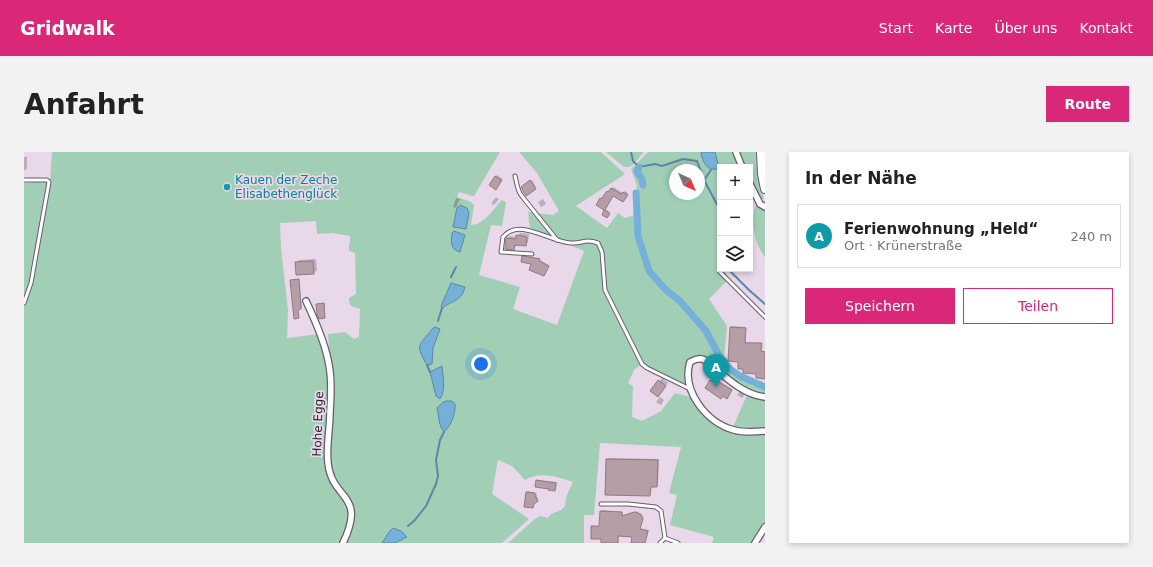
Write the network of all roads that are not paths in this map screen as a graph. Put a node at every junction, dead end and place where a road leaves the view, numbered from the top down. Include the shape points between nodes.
1 (736, 152) edge
2 (761, 152) edge
3 (741, 164) edge
4 (515, 176) dead end
5 (24, 180) edge
6 (765, 189) edge
7 (753, 190) edge
8 (765, 207) edge
9 (557, 240) junction
10 (532, 254) dead end
11 (720, 272) dead end
12 (306, 301) dead end
13 (24, 303) edge
14 (765, 317) edge
15 (690, 389) junction
16 (765, 397) edge
17 (765, 431) edge
18 (601, 504) dead end
19 (765, 527) edge
20 (665, 538) junction
21 (343, 543) edge
22 (660, 543) edge
23 (678, 543) edge
24 (755, 543) edge

1 - 3 street
2 - 6 main road
4 - 9 lane via 517,189
5 - 13 lane via 49,182 31,283
7 - 8 street via 760,204
9 - 10 lane via 520,229 509,231 502,237 501,252
9 - 15 lane via 571,243 590,240 598,243 602,252 604,290 642,364
11 - 14 lane
12 - 21 street, Hohe Egge via 325,346 330,375 327,462 332,478 351,506 352,520
15 - 16 street via 690,362 704,359 732,383 759,397
15 - 17 street via 705,412 714,420 734,430
18 - 20 lane via 656,507 661,511
19 - 24 street
20 - 22 lane
20 - 23 lane

